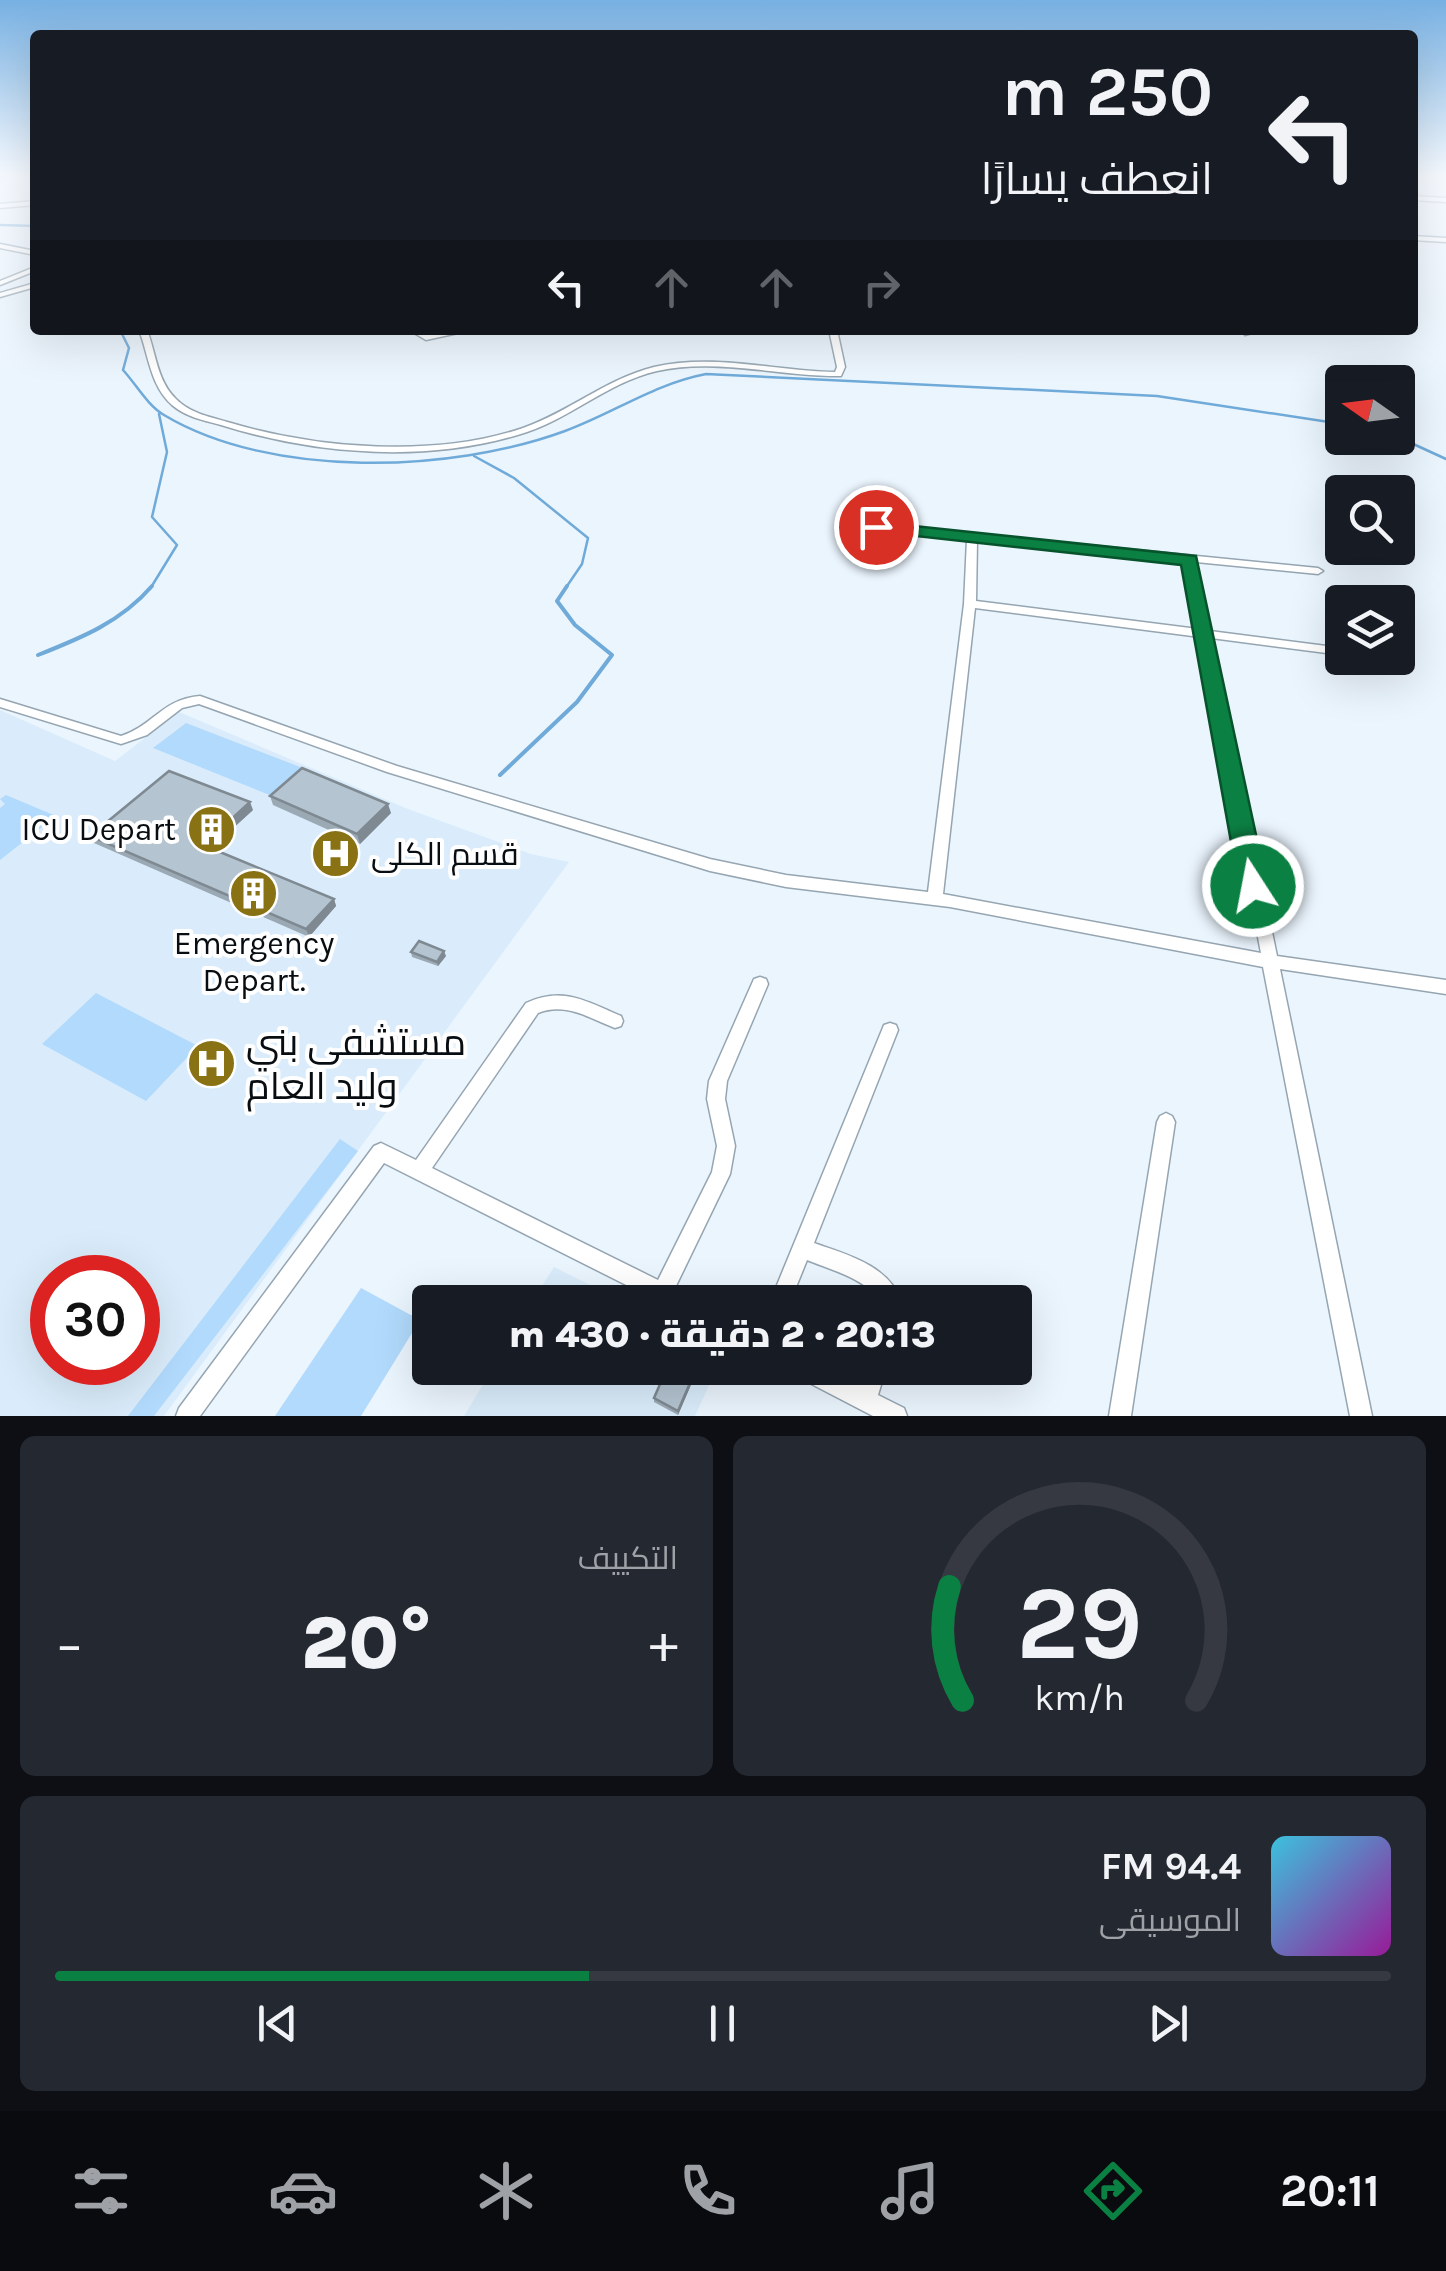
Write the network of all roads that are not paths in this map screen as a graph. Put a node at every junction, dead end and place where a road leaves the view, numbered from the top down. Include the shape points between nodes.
1 (0, 246) edge
2 (30, 252) edge
3 (30, 271) edge
4 (0, 283) edge
5 (30, 286) edge
6 (0, 295) edge
7 (146, 335) edge
8 (834, 335) edge
9 (876, 527) dead end
10 (972, 537) junction
11 (1190, 560) junction
12 (1318, 571) dead end
13 (970, 604) junction
14 (1203, 633) junction
15 (1325, 648) edge
16 (0, 704) edge
17 (935, 899) junction
18 (1268, 961) junction
19 (760, 984) dead end
20 (1446, 987) edge
21 (615, 1021) dead end
22 (890, 1030) dead end
23 (1166, 1122) dead end
24 (419, 1171) junction
25 (802, 1248) junction
26 (646, 1285) edge
27 (677, 1285) edge
28 (787, 1285) edge
29 (881, 1285) edge
30 (837, 1385) edge
31 (871, 1385) edge
32 (866, 1400) junction
33 (187, 1416) edge
34 (896, 1416) edge
35 (1120, 1416) edge
36 (1361, 1416) edge

1 - 2 street
3 - 4 street
5 - 6 street
7 - 8 street via 151,370 184,411 289,441 425,447 531,428 655,369 712,365 838,374
9 - 10 street
10 - 11 street
10 - 13 street
11 - 12 street
11 - 14 street
13 - 14 street
13 - 17 street
14 - 15 street
14 - 18 street
16 - 17 street via 121,740 178,702 200,700 392,769 710,865 786,882
17 - 18 street
18 - 20 street
18 - 36 street
19 - 27 street via 718,1081 726,1146 721,1174
21 - 24 street via 565,1001 532,1008
22 - 25 street
23 - 35 street
24 - 26 street
24 - 33 street via 381,1152
25 - 28 street
25 - 29 street
30 - 32 street
31 - 32 street
32 - 34 street

